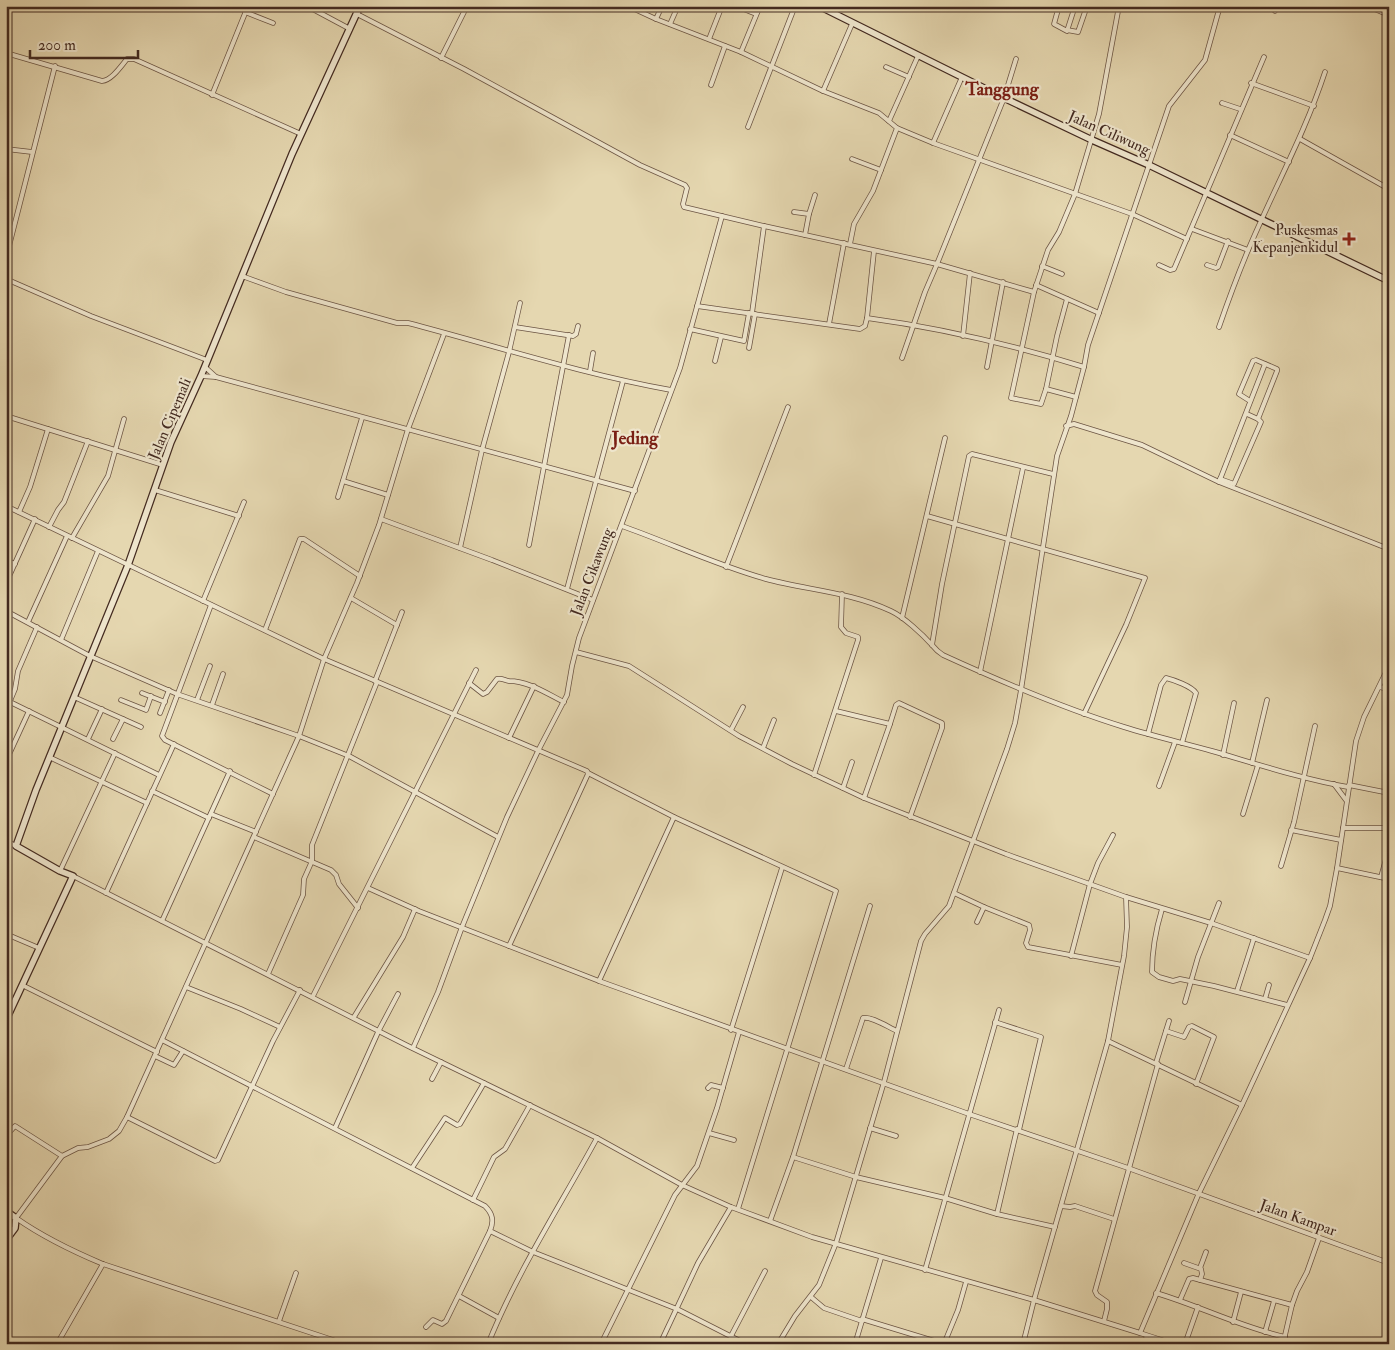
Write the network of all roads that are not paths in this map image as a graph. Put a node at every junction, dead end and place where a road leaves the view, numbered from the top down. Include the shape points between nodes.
1 (248, 6) edge
2 (306, 6) edge
3 (360, 6) edge
4 (467, 6) edge
5 (530, 6) edge
6 (535, 6) edge
7 (628, 6) edge
8 (662, 6) edge
9 (678, 6) edge
10 (722, 6) edge
11 (736, 6) edge
12 (760, 6) edge
13 (795, 6) edge
14 (819, 6) edge
15 (1059, 6) edge
16 (1075, 6) edge
17 (1086, 6) edge
18 (1119, 6) edge
19 (1220, 6) edge
20 (1346, 6) edge
21 (1362, 6) edge
22 (1367, 6) edge
23 (245, 12) junction
24 (357, 14) junction
25 (756, 14) junction
26 (1389, 15) edge
27 (656, 19) junction
28 (273, 23) dead end
29 (670, 24) junction
30 (852, 24) junction
31 (350, 29) junction
32 (1067, 30) junction
33 (709, 39) junction
34 (725, 46) junction
35 (741, 52) junction
36 (6, 53) edge
37 (918, 56) junction
38 (1264, 57) dead end
39 (441, 58) junction
40 (1016, 59) dead end
41 (55, 66) junction
42 (771, 66) junction
43 (886, 67) dead end
44 (1325, 72) dead end
45 (909, 77) junction
46 (962, 78) junction
47 (1252, 83) junction
48 (711, 85) dead end
49 (823, 91) junction
50 (212, 95) junction
51 (1004, 98) junction
52 (1222, 103) dead end
53 (1314, 106) junction
54 (1240, 109) junction
55 (889, 121) junction
56 (748, 127) dead end
57 (897, 128) junction
58 (301, 134) junction
59 (1230, 135) junction
60 (1300, 139) junction
61 (1092, 140) junction
62 (934, 143) junction
63 (6, 149) edge
64 (32, 152) junction
65 (978, 159) junction
66 (852, 160) dead end
67 (1289, 162) junction
68 (1149, 165) junction
69 (881, 170) junction
70 (1389, 189) edge
71 (1075, 194) junction
72 (1206, 194) junction
73 (815, 195) dead end
74 (794, 212) dead end
75 (809, 214) junction
76 (1132, 214) junction
77 (722, 216) junction
78 (1262, 220) junction
79 (764, 226) junction
80 (1192, 229) junction
81 (805, 235) junction
82 (1187, 239) junction
83 (1228, 241) junction
84 (844, 243) junction
85 (850, 244) junction
86 (1248, 250) junction
87 (874, 251) junction
88 (6, 258) edge
89 (937, 264) junction
90 (1207, 265) dead end
91 (1042, 266) junction
92 (1159, 266) dead end
93 (970, 274) junction
94 (1062, 274) dead end
95 (242, 276) junction
96 (6, 279) edge
97 (1389, 281) edge
98 (1003, 282) junction
99 (1036, 285) junction
100 (1034, 292) junction
101 (1067, 299) junction
102 (520, 303) dead end
103 (696, 306) junction
104 (1099, 312) junction
105 (752, 313) junction
106 (867, 318) junction
107 (829, 324) junction
108 (913, 325) junction
109 (578, 326) dead end
110 (515, 327) junction
111 (1219, 328) dead end
112 (690, 330) junction
113 (444, 334) junction
114 (569, 336) junction
115 (963, 336) junction
116 (721, 337) junction
117 (992, 341) junction
118 (749, 348) dead end
119 (1022, 348) junction
120 (509, 352) junction
121 (593, 353) dead end
122 (1053, 357) junction
123 (902, 358) dead end
124 (207, 360) junction
125 (715, 361) dead end
126 (1265, 364) junction
127 (564, 366) junction
128 (205, 367) junction
129 (987, 367) dead end
130 (1084, 367) junction
131 (590, 371) junction
132 (201, 376) junction
133 (216, 377) junction
134 (623, 382) junction
135 (1046, 389) junction
136 (671, 390) junction
137 (1076, 397) junction
138 (1250, 401) junction
139 (788, 407) dead end
140 (1248, 413) junction
141 (6, 416) edge
142 (1071, 416) junction
143 (1259, 417) junction
144 (362, 418) junction
145 (124, 419) dead end
146 (1074, 424) junction
147 (1066, 426) junction
148 (48, 429) junction
149 (408, 429) junction
150 (945, 438) dead end
151 (88, 441) junction
152 (115, 450) junction
153 (482, 450) junction
154 (163, 465) junction
155 (544, 467) junction
156 (1023, 468) junction
157 (1053, 474) junction
158 (1220, 480) junction
159 (343, 481) junction
160 (597, 481) junction
161 (154, 490) junction
162 (635, 491) junction
163 (388, 494) junction
164 (338, 497) dead end
165 (244, 502) dead end
166 (8, 506) edge
167 (19, 512) junction
168 (6, 513) edge
169 (239, 516) junction
170 (927, 516) junction
171 (34, 519) junction
172 (381, 519) junction
173 (954, 524) junction
174 (622, 526) junction
175 (49, 527) junction
176 (67, 536) junction
177 (72, 538) junction
178 (1008, 540) junction
179 (529, 545) dead end
180 (460, 548) junction
181 (1043, 548) junction
182 (1389, 549) edge
183 (98, 551) junction
184 (6, 560) edge
185 (15, 564) junction
186 (128, 565) junction
187 (726, 567) junction
188 (360, 576) junction
189 (6, 583) edge
190 (567, 589) junction
191 (842, 594) junction
192 (351, 598) junction
193 (593, 600) junction
194 (203, 601) junction
195 (211, 605) junction
196 (6, 611) edge
197 (402, 612) dead end
198 (902, 618) junction
199 (28, 622) junction
200 (397, 625) junction
201 (38, 628) junction
202 (265, 630) junction
203 (61, 640) junction
204 (932, 645) junction
205 (576, 652) junction
206 (90, 656) junction
207 (324, 658) junction
208 (210, 666) dead end
209 (1389, 666) edge
210 (476, 670) dead end
211 (980, 672) junction
212 (223, 674) dead end
213 (376, 681) junction
214 (469, 683) junction
215 (534, 686) junction
216 (1380, 687) junction
217 (170, 690) junction
218 (1021, 690) junction
219 (1389, 690) edge
220 (142, 692) dead end
221 (177, 694) junction
222 (151, 696) junction
223 (74, 697) junction
224 (8, 700) edge
225 (121, 700) dead end
226 (197, 700) junction
227 (1267, 700) dead end
228 (165, 702) junction
229 (564, 702) junction
230 (1234, 704) dead end
231 (212, 706) junction
232 (743, 708) dead end
233 (102, 709) junction
234 (29, 711) junction
235 (836, 711) junction
236 (160, 713) dead end
237 (1084, 714) junction
238 (453, 715) junction
239 (123, 719) junction
240 (774, 720) dead end
241 (890, 724) junction
242 (62, 726) junction
243 (1314, 726) dead end
244 (140, 727) dead end
245 (732, 730) junction
246 (1148, 734) junction
247 (299, 736) junction
248 (509, 738) junction
249 (88, 739) junction
250 (114, 739) dead end
251 (1176, 742) junction
252 (1182, 743) junction
253 (174, 744) junction
254 (763, 748) junction
255 (539, 749) junction
256 (115, 752) junction
257 (1223, 755) junction
258 (348, 756) junction
259 (49, 758) junction
260 (6, 761) edge
261 (852, 762) dead end
262 (1252, 763) junction
263 (1258, 765) junction
264 (230, 771) junction
265 (588, 773) junction
266 (814, 774) junction
267 (159, 775) junction
268 (1304, 777) junction
269 (101, 782) junction
270 (1334, 784) junction
271 (1159, 786) dead end
272 (1348, 786) junction
273 (843, 788) junction
274 (152, 791) junction
275 (414, 791) junction
276 (1389, 793) edge
277 (273, 794) junction
278 (864, 798) junction
279 (1346, 800) junction
280 (147, 803) junction
281 (1243, 814) dead end
282 (210, 816) junction
283 (674, 817) junction
284 (910, 817) junction
285 (1343, 828) junction
286 (1389, 828) edge
287 (1291, 830) junction
288 (255, 834) junction
289 (1113, 835) dead end
290 (498, 838) junction
291 (1341, 840) junction
292 (6, 841) edge
293 (972, 842) junction
294 (16, 846) junction
295 (1389, 848) edge
296 (312, 861) junction
297 (1281, 866) dead end
298 (782, 868) junction
299 (1337, 868) junction
300 (60, 870) junction
301 (73, 876) junction
302 (1381, 877) junction
303 (1389, 879) edge
304 (1090, 884) junction
305 (368, 888) junction
306 (106, 893) junction
307 (954, 893) junction
308 (1126, 897) junction
309 (1219, 903) dead end
310 (870, 906) dead end
311 (984, 907) junction
312 (358, 908) junction
313 (415, 909) junction
314 (1162, 909) junction
315 (162, 922) junction
316 (977, 922) dead end
317 (1211, 923) junction
318 (462, 927) junction
319 (6, 934) edge
320 (1254, 938) junction
321 (206, 943) junction
322 (509, 946) junction
323 (39, 948) junction
324 (1071, 956) junction
325 (1310, 958) junction
326 (1122, 965) junction
327 (268, 974) junction
328 (599, 982) junction
329 (1192, 982) junction
330 (22, 985) junction
331 (1269, 985) dead end
332 (186, 987) junction
333 (300, 990) junction
334 (1236, 992) junction
335 (398, 994) dead end
336 (312, 996) junction
337 (1265, 999) junction
338 (1185, 1002) dead end
339 (1288, 1005) junction
340 (999, 1010) dead end
341 (354, 1017) junction
342 (6, 1020) edge
343 (1169, 1021) dead end
344 (995, 1022) junction
345 (280, 1028) junction
346 (379, 1030) junction
347 (731, 1030) junction
348 (897, 1031) junction
349 (1166, 1031) junction
350 (739, 1032) junction
351 (162, 1040) junction
352 (1108, 1041) junction
353 (413, 1048) junction
354 (786, 1049) junction
355 (183, 1051) junction
356 (156, 1054) junction
357 (822, 1061) junction
358 (441, 1062) junction
359 (1157, 1065) junction
360 (846, 1069) junction
361 (432, 1079) dead end
362 (884, 1082) junction
363 (484, 1083) junction
364 (1196, 1084) junction
365 (251, 1086) junction
366 (708, 1088) dead end
367 (723, 1088) junction
368 (530, 1105) junction
369 (1242, 1105) junction
370 (970, 1114) junction
371 (127, 1118) junction
372 (336, 1128) junction
373 (870, 1128) junction
374 (1018, 1130) junction
375 (8, 1131) edge
376 (709, 1133) junction
377 (6, 1136) edge
378 (896, 1136) dead end
379 (597, 1138) junction
380 (734, 1140) dead end
381 (1077, 1150) junction
382 (62, 1156) junction
383 (793, 1158) junction
384 (412, 1168) junction
385 (1128, 1168) junction
386 (856, 1177) junction
387 (682, 1185) junction
388 (1199, 1193) junction
389 (945, 1198) junction
390 (473, 1200) junction
391 (1061, 1206) junction
392 (731, 1207) junction
393 (738, 1209) junction
394 (6, 1211) edge
395 (997, 1214) junction
396 (16, 1218) junction
397 (1114, 1219) junction
398 (770, 1221) junction
399 (1055, 1227) junction
400 (490, 1231) junction
401 (1319, 1238) junction
402 (6, 1240) edge
403 (836, 1243) junction
404 (533, 1252) junction
405 (1206, 1252) dead end
406 (882, 1258) junction
407 (1184, 1263) dead end
408 (1389, 1263) edge
409 (103, 1264) junction
410 (1200, 1268) junction
411 (925, 1270) junction
412 (765, 1271) dead end
413 (296, 1273) dead end
414 (1200, 1280) junction
415 (966, 1282) junction
416 (627, 1288) junction
417 (1242, 1292) junction
418 (1156, 1293) junction
419 (459, 1296) junction
420 (812, 1296) junction
421 (1034, 1300) junction
422 (1180, 1300) junction
423 (1274, 1301) junction
424 (1292, 1306) junction
425 (1198, 1307) junction
426 (677, 1309) junction
427 (499, 1318) junction
428 (862, 1320) junction
429 (279, 1321) junction
430 (1104, 1321) junction
431 (1233, 1322) junction
432 (426, 1328) dead end
433 (1265, 1332) junction
434 (1140, 1333) junction
435 (731, 1336) junction
436 (1147, 1336) junction
437 (1285, 1337) junction
438 (57, 1344) edge
439 (345, 1344) edge
440 (488, 1344) edge
441 (600, 1344) edge
442 (660, 1344) edge
443 (746, 1344) edge
444 (778, 1344) edge
445 (855, 1344) edge
446 (1023, 1344) edge
447 (1144, 1344) edge
448 (1174, 1344) edge
449 (1185, 1344) edge
450 (1283, 1344) edge

1 - 23 street
2 - 31 street
3 - 24 main road, Jalan Cipemali
4 - 39 street
5 - 6 street
7 - 27 street
8 - 27 street
9 - 29 street
10 - 33 street
11 - 25 street
12 - 25 street
13 - 42 street
14 - 30 main road, Jalan Ciliwung
15 - 32 street via 1054,24
16 - 32 street
17 - 32 street via 1078,32
18 - 61 street
19 - 68 street via 1201,66 1169,106
20 - 21 street
22 - 26 street
23 - 28 street
23 - 50 street
24 - 31 main road, Jalan Cipemali
24 - 39 street
25 - 35 street
27 - 29 street
29 - 33 street
30 - 37 main road, Jalan Ciliwung
30 - 49 street
31 - 58 main road, Jalan Cipemali
33 - 34 street
34 - 35 street
34 - 48 street
35 - 42 street
36 - 41 street
37 - 45 street
37 - 46 main road, Jalan Ciliwung
38 - 47 street
39 - 77 street via 625,157 685,185 684,207
40 - 51 street
41 - 50 street via 107,81 128,59 134,59
41 - 64 street
42 - 49 street
42 - 56 street
43 - 45 street
44 - 53 street
45 - 55 street
46 - 51 main road, Jalan Ciliwung
46 - 62 street
47 - 53 street
47 - 54 street
49 - 55 street
50 - 58 street
51 - 61 main road, Jalan Ciliwung
51 - 65 street
52 - 54 street
53 - 60 street
54 - 59 street
55 - 57 street
57 - 62 street
57 - 69 street
58 - 95 main road, Jalan Cipemali
59 - 67 street
59 - 72 street
60 - 67 street
60 - 70 street
61 - 68 main road, Jalan Ciliwung
61 - 71 street
62 - 65 street
63 - 64 street
64 - 88 street
65 - 71 street
65 - 89 street
66 - 69 street
67 - 78 street
68 - 72 main road, Jalan Ciliwung
68 - 76 street
69 - 85 street via 854,224
71 - 76 street
71 - 91 street
72 - 78 main road, Jalan Ciliwung
72 - 80 street
73 - 75 street
74 - 75 street
75 - 81 street
76 - 82 street
76 - 104 street
77 - 79 street
77 - 103 street, Jalan Cikawung
78 - 86 street
78 - 97 main road, Jalan Ciliwung
79 - 81 street
79 - 105 street
80 - 82 street
80 - 83 street
81 - 84 street
82 - 92 street via 1173,270
83 - 86 street
83 - 90 street via 1218,267
84 - 85 street
84 - 107 street
85 - 87 street
86 - 111 street
87 - 89 street
87 - 106 street
89 - 93 street
89 - 108 street
91 - 94 street
91 - 99 street
93 - 98 street
93 - 115 street
95 - 113 street via 286,292
95 - 124 main road, Jalan Cipemali
96 - 124 street via 91,316
98 - 100 street
98 - 117 street
99 - 100 street
99 - 101 street
100 - 119 street
101 - 104 street
101 - 122 street
102 - 110 street
103 - 105 street
103 - 112 street, Jalan Cikawung
104 - 130 street
105 - 107 street
105 - 116 street via 744,341
105 - 118 street
106 - 107 street via 865,326 860,329
106 - 108 street
108 - 115 street
108 - 123 street
109 - 114 street via 575,336
110 - 114 street
110 - 120 street
112 - 116 street
112 - 136 street, Jalan Cikawung
113 - 120 street
113 - 149 street
114 - 127 street
115 - 117 street
116 - 125 street
117 - 119 street
117 - 129 street
119 - 122 street
119 - 135 street via 1011,398 1041,404
120 - 127 street
120 - 153 street
121 - 131 street
122 - 130 street
122 - 135 street
124 - 128 main road, Jalan Cipemali
126 - 138 street
126 - 138 street via 1253,361 1239,394
126 - 143 street via 1277,371
127 - 131 street
127 - 155 street
128 - 132 main road, Jalan Cipemali
128 - 133 street
130 - 137 street
131 - 134 street
132 - 133 street
132 - 154 main road, Jalan Cipemali
133 - 144 street
134 - 136 street
134 - 160 street
135 - 137 street
136 - 162 street, Jalan Cikawung
137 - 142 street
138 - 140 street
139 - 187 street
140 - 143 street
140 - 158 street
141 - 148 street
142 - 146 street
142 - 147 street
143 - 158 street via 1261,422 1236,482
144 - 149 street
144 - 159 street
145 - 152 street
146 - 147 street
146 - 158 street via 1142,445
147 - 157 street
148 - 151 street
148 - 167 street
149 - 153 street
149 - 163 street
150 - 170 street
151 - 152 street
151 - 175 street via 64,502
152 - 154 street
152 - 177 street via 108,476
153 - 155 street
153 - 180 street
154 - 161 main road, Jalan Cipemali
155 - 160 street
155 - 179 street
156 - 157 street
156 - 173 street via 970,455
156 - 178 street
157 - 181 street
158 - 182 street
159 - 163 street
159 - 164 street
160 - 162 street
160 - 190 street
161 - 169 street
161 - 186 main road, Jalan Cipemali
162 - 174 street, Jalan Cikawung
163 - 172 street
165 - 169 street
166 - 167 street
166 - 168 street
167 - 171 street
169 - 194 street
170 - 173 street
170 - 198 street
171 - 175 street
171 - 185 street
172 - 180 street
172 - 188 street
173 - 178 street
173 - 204 street
174 - 187 street
174 - 193 street, Jalan Cikawung
175 - 176 street
176 - 177 street
176 - 199 street
177 - 183 street
178 - 181 street
178 - 211 street
180 - 190 street
181 - 218 street
181 - 237 street via 1145,578
183 - 186 street
183 - 203 street
184 - 185 street
185 - 189 street
186 - 194 street
186 - 206 main road, Jalan Cipemali
187 - 191 street via 798,587
188 - 192 street
188 - 202 street via 300,539
190 - 193 street
191 - 198 street via 889,610
191 - 235 street via 841,627 858,640
192 - 200 street
192 - 207 street
193 - 205 street, Jalan Cikawung
194 - 195 street
195 - 202 street
195 - 221 street
196 - 199 street
197 - 200 street
198 - 204 street
199 - 201 street
200 - 213 street
201 - 203 street
201 - 224 street
202 - 207 street
203 - 206 street
204 - 211 street via 937,652
205 - 229 street, Jalan Cikawung
205 - 245 street via 629,666
206 - 217 street
206 - 223 main road, Jalan Cipemali
207 - 213 street
207 - 247 street
208 - 226 street
209 - 216 street
210 - 214 street
211 - 218 street
212 - 231 street
213 - 238 street
213 - 258 street
214 - 215 street via 483,694 499,678
214 - 238 street
215 - 229 street
215 - 248 street
216 - 219 street
216 - 272 street via 1356,741
217 - 221 street
217 - 228 street
218 - 237 street
218 - 293 street via 1007,749
220 - 222 street
221 - 226 street
221 - 253 street via 162,736
222 - 225 street via 146,710
222 - 228 street
223 - 233 street
223 - 242 main road, Jalan Cipemali
224 - 234 street
226 - 231 street
227 - 262 street
228 - 236 street
229 - 255 street, Jalan Cikawung
230 - 257 street
231 - 247 street
232 - 245 street
233 - 239 street
233 - 249 street
234 - 242 street
234 - 260 street
235 - 241 street
235 - 266 street
237 - 246 street
238 - 248 street
238 - 275 street
239 - 244 street
239 - 250 street
240 - 254 street
241 - 278 street
241 - 284 street via 899,703 940,721 942,725
242 - 249 street
242 - 259 main road, Jalan Cipemali
243 - 268 street
245 - 254 street
246 - 251 street
246 - 252 street via 1164,680 1172,679 1196,692
247 - 258 street
247 - 277 street
248 - 255 street
249 - 256 street
251 - 252 street
251 - 271 street
252 - 257 street
253 - 264 street
253 - 267 street
254 - 266 street
255 - 265 street
255 - 290 street, Jalan Cikawung
256 - 267 street
256 - 269 street
257 - 262 street
258 - 275 street
258 - 296 street via 312,845
259 - 269 street
259 - 294 main road, Jalan Cipemali
261 - 273 street
262 - 263 street
263 - 268 street
263 - 281 street
264 - 277 street
264 - 282 street
265 - 283 street
265 - 322 street
266 - 273 street
267 - 274 street
268 - 270 street
268 - 287 street
269 - 280 street
269 - 300 street
270 - 272 street
270 - 279 street
272 - 276 street
272 - 279 street
273 - 278 street
274 - 280 street
274 - 282 street
275 - 290 street
275 - 305 street
277 - 288 street
278 - 284 street
279 - 285 street
280 - 306 street
282 - 288 street
282 - 315 street
283 - 298 street
283 - 328 street
284 - 293 street
285 - 286 street
285 - 291 street
287 - 291 street
287 - 297 street
288 - 296 street
288 - 321 street
289 - 304 street
290 - 318 street, Jalan Cikawung
291 - 299 street
292 - 294 street
293 - 304 street
293 - 307 street
294 - 300 main road
295 - 302 street
296 - 312 street via 334,873
296 - 327 street via 300,901
298 - 347 street
298 - 354 street via 836,891
299 - 302 street
299 - 325 street via 1330,906
300 - 301 main road
301 - 306 street
301 - 323 main road
302 - 303 street
304 - 308 street
304 - 324 street
305 - 312 street
305 - 313 street, Jalan Kampar
306 - 315 street
307 - 311 street
307 - 348 street via 947,910 921,941
308 - 314 street
308 - 326 street via 1127,927
309 - 317 street
310 - 357 street
311 - 316 street
311 - 324 street via 1029,925 1027,946
312 - 336 street
313 - 318 street, Jalan Kampar
313 - 341 street via 403,937
314 - 317 street
314 - 329 street via 1152,972 1173,981
315 - 321 street
317 - 320 street
317 - 329 street
318 - 322 street, Jalan Kampar
318 - 353 street, Jalan Cikawung
319 - 323 street
320 - 325 street
320 - 334 street
321 - 327 street
321 - 332 street
322 - 328 street, Jalan Kampar
323 - 330 main road
324 - 326 street
325 - 339 street
326 - 352 street
327 - 333 street
328 - 347 street, Jalan Kampar
329 - 334 street
329 - 338 street
330 - 342 main road
330 - 356 street
331 - 337 street
332 - 345 street
332 - 351 street
333 - 336 street
333 - 345 street
334 - 337 street
335 - 346 street
336 - 341 street
337 - 339 street
339 - 369 street
340 - 344 street
341 - 346 street
343 - 349 street
344 - 370 street
344 - 374 street via 1041,1037
345 - 365 street
346 - 353 street
346 - 372 street
347 - 350 street, Jalan Kampar
348 - 360 street via 863,1018
348 - 362 street
349 - 359 street
349 - 364 street via 1184,1037 1192,1026 1214,1037
350 - 354 street, Jalan Kampar
350 - 367 street
351 - 355 street
351 - 356 street
352 - 359 street
352 - 381 street
353 - 358 street
354 - 357 street, Jalan Kampar
354 - 393 street
355 - 356 street via 174,1065
355 - 365 street
356 - 371 street
357 - 360 street, Jalan Kampar
357 - 383 street
358 - 361 street
358 - 363 street
359 - 364 street
359 - 385 street
360 - 362 street, Jalan Kampar
362 - 370 street, Jalan Kampar
362 - 373 street
363 - 368 street
363 - 384 street via 460,1124 445,1118
364 - 369 street
365 - 371 street via 216,1161
365 - 372 street
366 - 367 street via 711,1085
367 - 376 street
368 - 379 street
368 - 390 street via 505,1149 494,1157
369 - 388 street
370 - 374 street, Jalan Kampar
370 - 389 street
371 - 382 street via 112,1137
372 - 384 street
373 - 378 street
373 - 386 street
374 - 381 street, Jalan Kampar
374 - 395 street
375 - 377 street
375 - 382 street via 15,1126
376 - 380 street
376 - 387 street via 697,1166
379 - 387 street
379 - 404 street
381 - 385 street, Jalan Kampar
381 - 391 street
382 - 396 street
383 - 386 street
383 - 398 street
384 - 390 street
385 - 388 street, Jalan Kampar
385 - 397 street
386 - 389 street
386 - 403 street
387 - 392 street
387 - 416 street
388 - 401 street, Jalan Kampar
388 - 418 street
389 - 395 street
389 - 411 street
390 - 400 street via 490,1211 493,1224
391 - 397 street via 1076,1207
391 - 399 street
392 - 393 street
392 - 426 street via 698,1263
393 - 398 street
394 - 396 main road
395 - 399 street
396 - 402 main road via 15,1228
396 - 409 street via 68,1249
397 - 430 street via 1095,1290 1107,1302
398 - 403 street
399 - 421 street
400 - 404 street
400 - 419 street
401 - 408 street, Jalan Kampar
401 - 424 street
403 - 406 street
403 - 420 street via 823,1278
404 - 416 street
404 - 427 street
405 - 410 street
406 - 411 street
406 - 428 street
407 - 410 street
409 - 429 street
409 - 438 street
410 - 414 street
411 - 415 street
412 - 435 street
413 - 429 street
414 - 417 street
414 - 422 street via 1189,1279
415 - 421 street
415 - 428 street via 944,1344
416 - 426 street
416 - 441 street
417 - 423 street
417 - 431 street
418 - 422 street
418 - 434 street
419 - 427 street
419 - 432 street via 445,1323 433,1320
420 - 428 street via 832,1312
420 - 444 street
421 - 430 street
421 - 446 street
422 - 425 street
423 - 424 street
423 - 433 street
424 - 437 street
425 - 431 street
425 - 449 street
426 - 435 street
426 - 442 street
427 - 440 street
428 - 445 street
429 - 439 street
430 - 434 street
431 - 433 street
433 - 437 street
434 - 436 street
435 - 443 street
436 - 447 street
436 - 448 street
437 - 450 street

